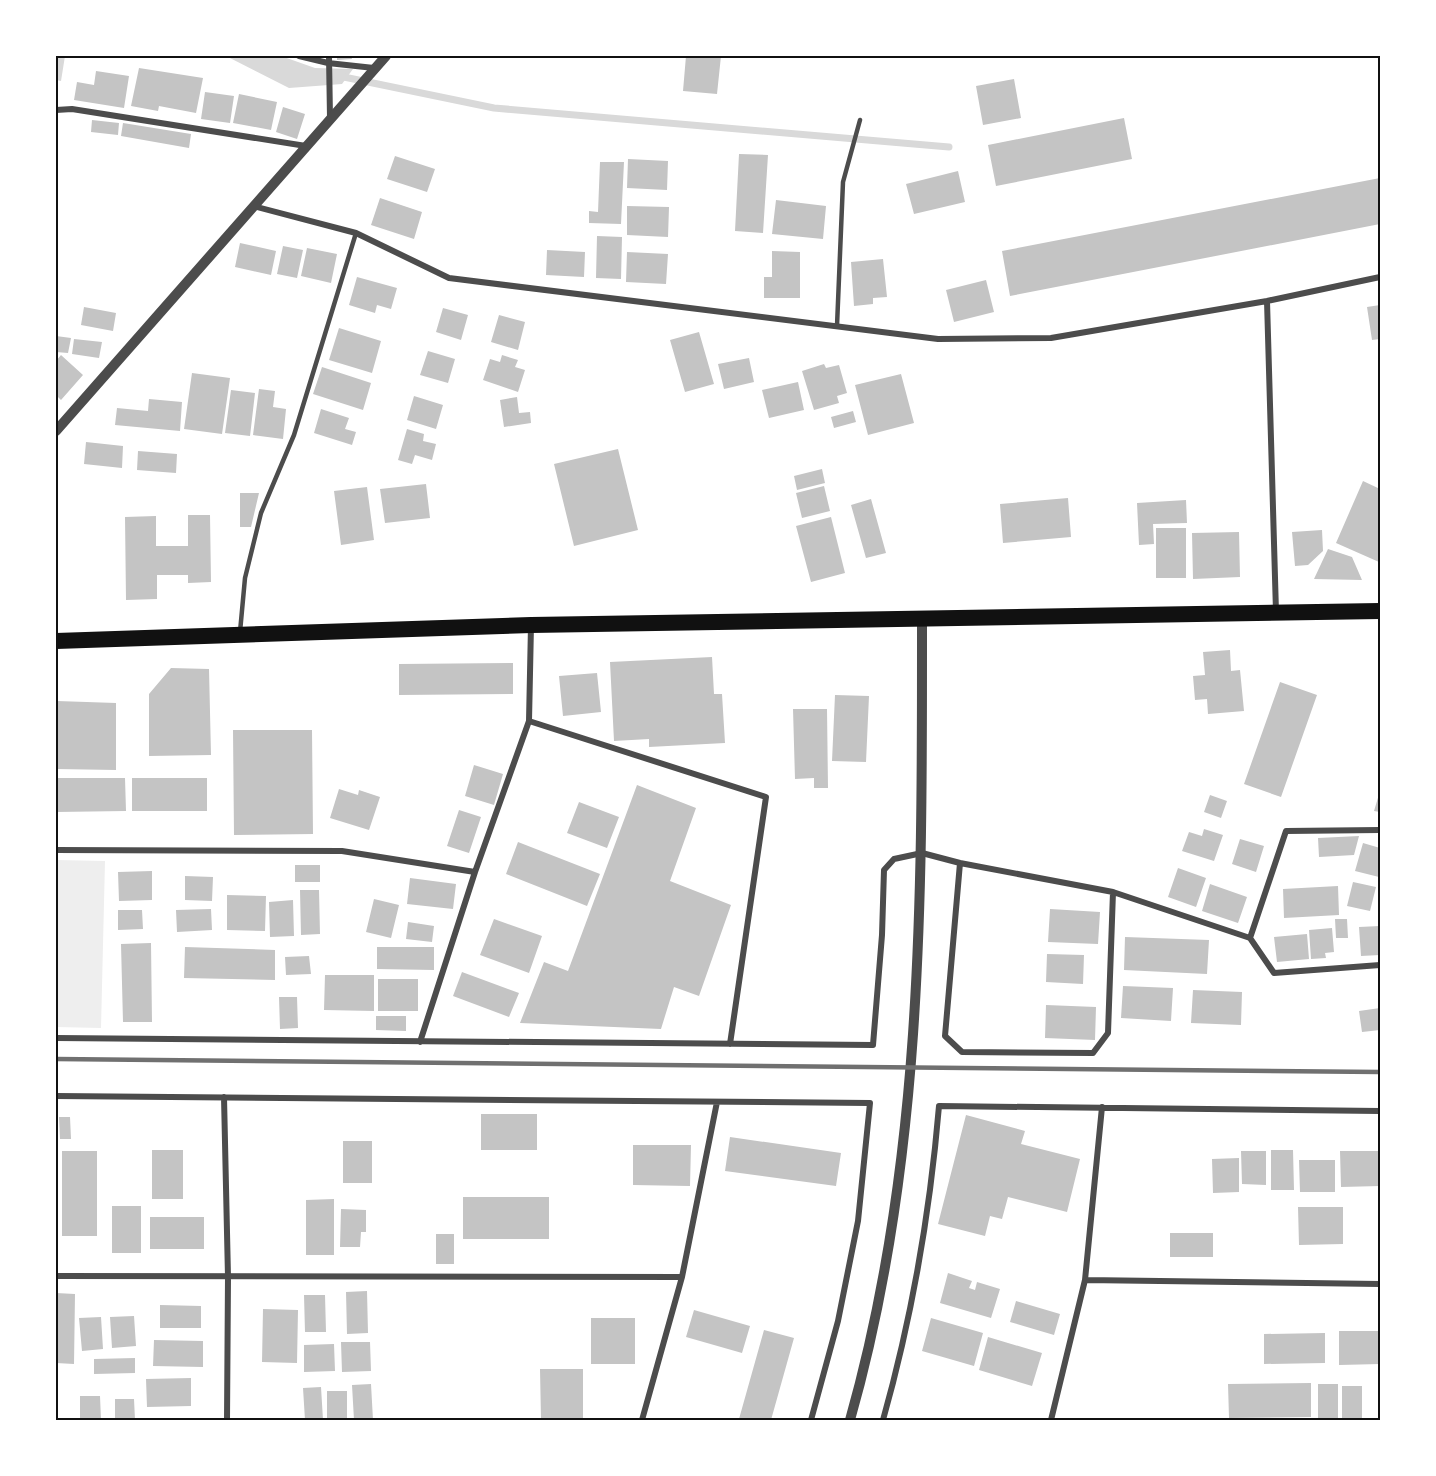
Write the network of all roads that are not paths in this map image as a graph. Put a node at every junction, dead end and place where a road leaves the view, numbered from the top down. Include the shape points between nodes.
1 (299, 56) edge
2 (386, 56) edge
3 (329, 59) edge
4 (374, 69) junction
5 (56, 110) edge
6 (330, 118) junction
7 (860, 120) dead end
8 (306, 146) junction
9 (253, 206) junction
10 (356, 233) junction
11 (1380, 277) edge
12 (1267, 301) junction
13 (837, 326) junction
14 (56, 430) edge
15 (1380, 611) edge
16 (1276, 612) junction
17 (922, 620) junction
18 (531, 626) junction
19 (240, 635) junction
20 (56, 644) edge
21 (529, 721) junction
22 (1380, 830) edge
23 (56, 850) edge
24 (922, 853) junction
25 (960, 863) junction
26 (475, 872) junction
27 (1113, 892) junction
28 (1250, 938) junction
29 (1380, 965) edge
30 (56, 1038) edge
31 (420, 1042) junction
32 (730, 1044) junction
33 (56, 1096) edge
34 (224, 1097) junction
35 (717, 1101) junction
36 (1102, 1107) junction
37 (1380, 1112) edge
38 (56, 1276) edge
39 (682, 1277) junction
40 (228, 1278) junction
41 (1085, 1280) junction
42 (1380, 1284) edge
43 (227, 1420) edge
44 (642, 1420) edge
45 (811, 1420) edge
46 (850, 1420) edge
47 (883, 1420) edge
48 (1052, 1420) edge

1 - 3 street
2 - 4 street
3 - 4 street
3 - 6 street
4 - 6 street
5 - 8 street via 72,109
6 - 8 street
7 - 13 lane via 843,182
8 - 9 street
9 - 10 street
9 - 14 street
10 - 13 street via 449,278
10 - 19 lane via 294,435 261,513 245,578
11 - 12 street
12 - 13 street via 1051,338 938,339
12 - 16 street
15 - 16 highway
16 - 17 highway
17 - 18 highway
17 - 24 street
18 - 19 highway
18 - 21 street
19 - 20 highway
21 - 26 street
21 - 32 street via 766,797
22 - 28 street via 1286,831
23 - 26 street via 342,851
24 - 25 street
24 - 32 street via 894,859 884,870 873,1046
24 - 46 street via 912,1068 891,1233
25 - 27 street
25 - 27 street via 945,1036 962,1052 1092,1053 1108,1033
26 - 31 street
27 - 28 street
28 - 29 street via 1274,973
30 - 31 street
31 - 32 street
33 - 34 street
34 - 35 street
34 - 40 street
35 - 39 street
35 - 45 street via 870,1103 858,1221 838,1322
36 - 37 street
36 - 41 street
36 - 47 street via 939,1106 928,1216 904,1345
38 - 40 street
39 - 40 street
39 - 44 street
40 - 43 street
41 - 42 street
41 - 48 street

